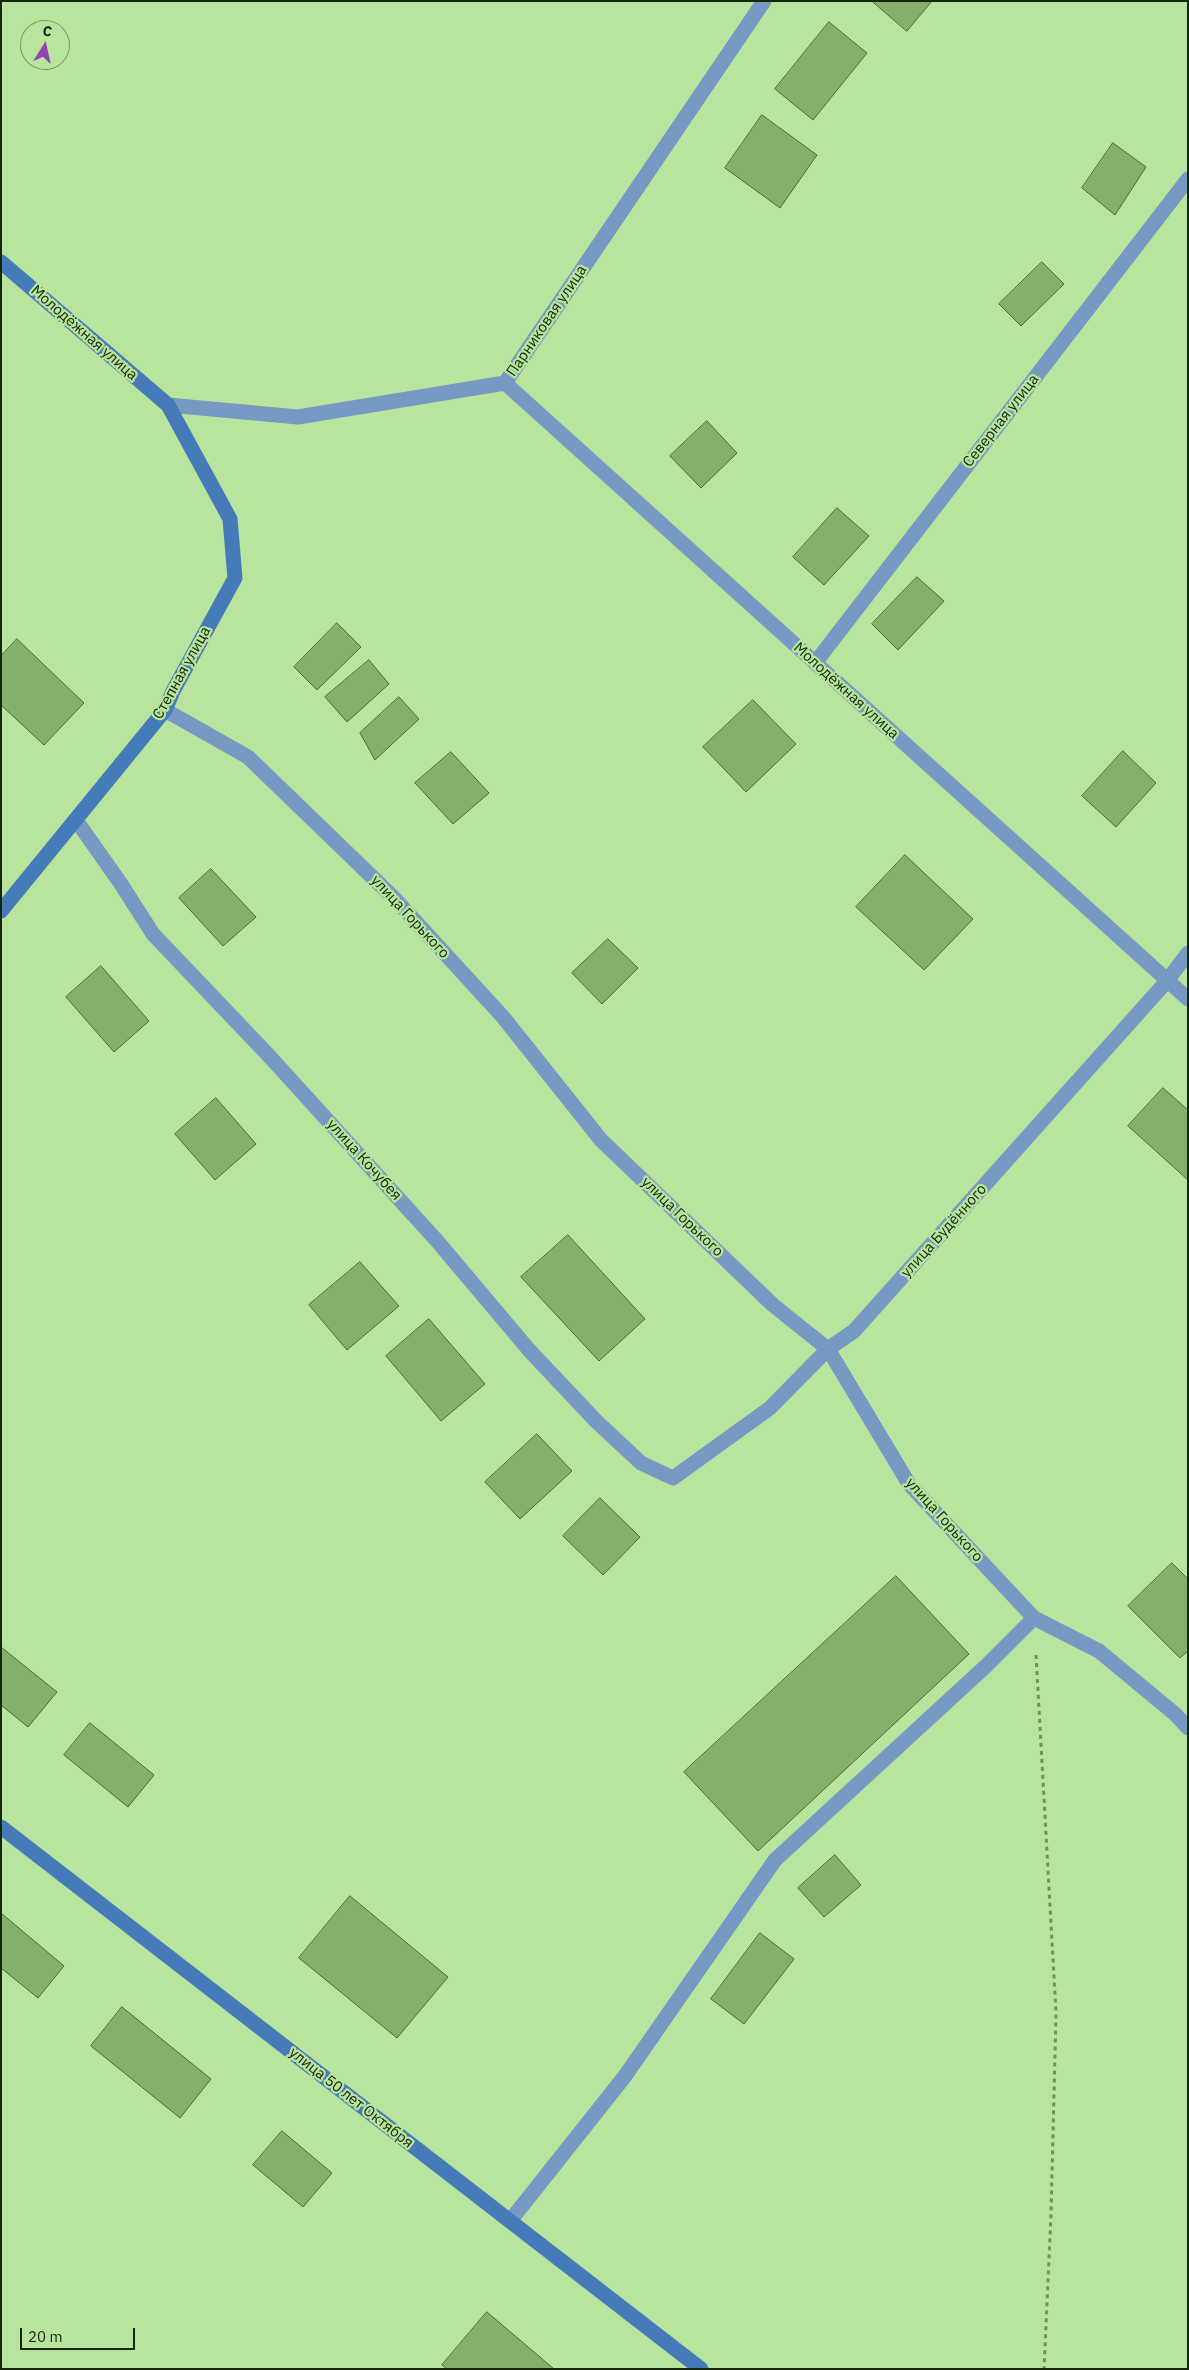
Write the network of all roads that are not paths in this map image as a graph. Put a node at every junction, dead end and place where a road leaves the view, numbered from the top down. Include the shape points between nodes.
1 (764, 1) edge
2 (1188, 179) edge
3 (1, 262) edge
4 (505, 383) junction
5 (168, 405) junction
6 (815, 663) junction
7 (164, 710) junction
8 (76, 820) junction
9 (1, 911) edge
10 (1188, 953) edge
11 (1167, 981) junction
12 (1188, 999) edge
13 (828, 1349) junction
14 (673, 1478) joint
15 (1034, 1618) junction
16 (1188, 1728) edge
17 (1, 1827) edge
18 (510, 2221) junction
19 (701, 2369) edge

1 - 4 street, Парниковая улица
2 - 6 street, Северная улица
3 - 5 street, Молодёжная улица
4 - 5 street, Парниковая улица via 298,417
4 - 6 street, Молодёжная улица
5 - 7 street, Степная улица via 230,519 235,578
6 - 11 street, Молодёжная улица
7 - 8 street, Степная улица
7 - 13 street, улица Горького via 248,757 388,892 503,1017 601,1140 773,1305
8 - 9 street, Степная улица
8 - 14 street, улица Кочубея via 153,934 432,1234 530,1350 596,1421 641,1463
10 - 11 street, улица Будённого
11 - 12 street, Молодёжная улица
11 - 13 street, улица Будённого via 854,1331
13 - 14 street, улица Будённого via 770,1408
13 - 15 street, улица Горького via 909,1484
15 - 16 street, улица Горького via 1099,1651
15 - 18 street via 775,1860 625,2076
17 - 18 street, улица 50 лет Октября
18 - 19 street, улица 50 лет Октября

